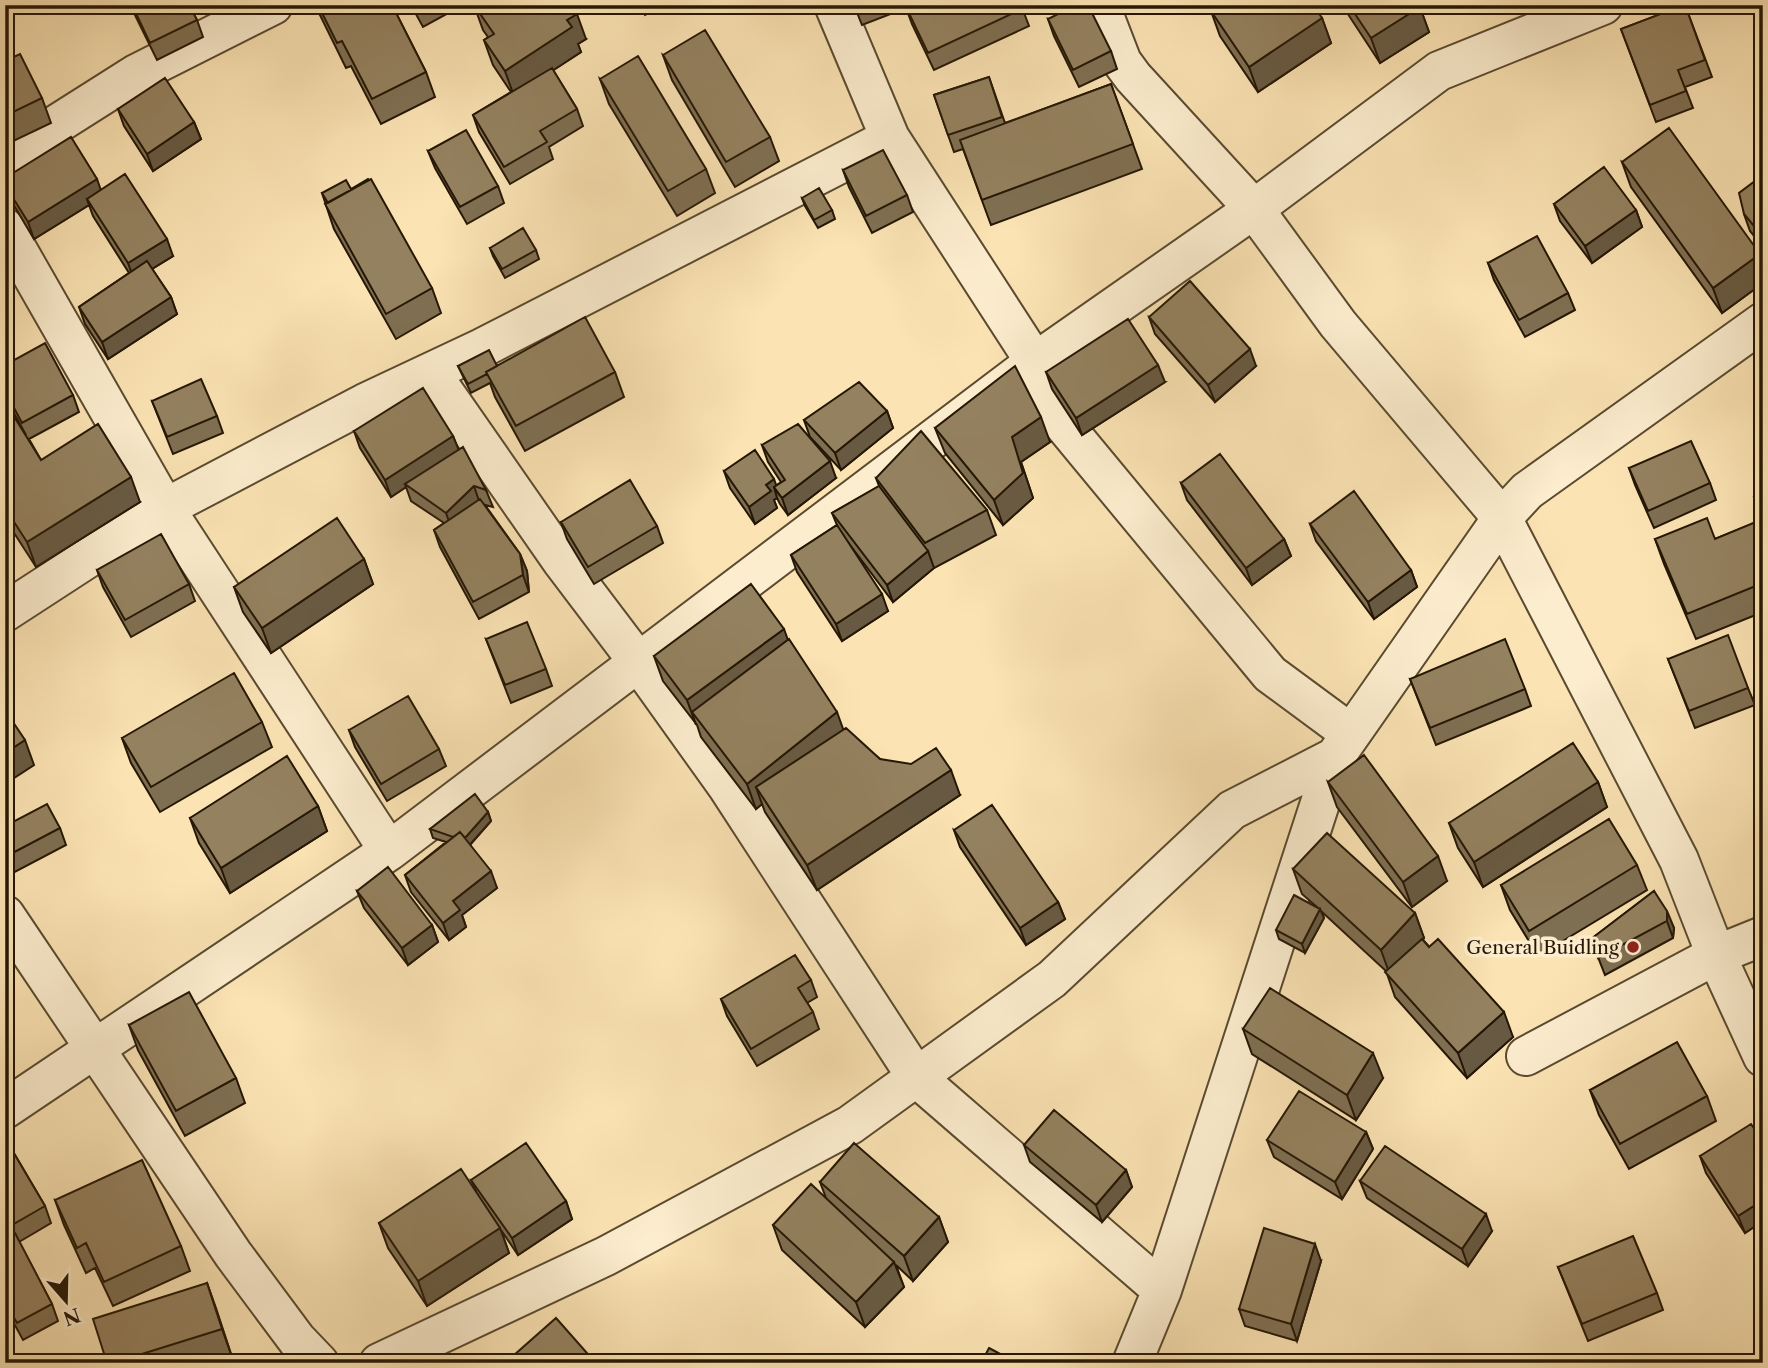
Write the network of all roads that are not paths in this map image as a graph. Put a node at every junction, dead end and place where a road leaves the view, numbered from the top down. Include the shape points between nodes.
1 (273, 5) edge
2 (834, 5) edge
3 (1100, 5) edge
4 (1603, 5) edge
5 (890, 138) junction
6 (5, 156) edge
7 (1254, 209) junction
8 (5, 228) edge
9 (1763, 322) edge
10 (1035, 362) junction
11 (431, 373) junction
12 (165, 508) junction
13 (1502, 518) junction
14 (5, 612) edge
15 (639, 663) junction
16 (1343, 745) junction
17 (389, 851) junction
18 (5, 915) edge
19 (1763, 936) edge
20 (1716, 955) junction
21 (95, 1049) junction
22 (1526, 1056) dead end
23 (1763, 1057) edge
24 (917, 1078) junction
25 (5, 1109) edge
26 (1162, 1290) junction
27 (319, 1363) edge
28 (379, 1363) edge
29 (1132, 1363) edge

1 - 6 street via 136,74
2 - 5 street
3 - 7 street via 1122,62 1133,77
4 - 7 street via 1439,71
5 - 10 street
5 - 11 street
7 - 10 street
7 - 13 street via 1338,324
8 - 12 street
9 - 13 street via 1527,491
10 - 15 street
10 - 16 street via 1035,390 1270,674
11 - 12 street
11 - 15 street
12 - 14 street
12 - 17 street
13 - 16 street
13 - 20 street via 1679,860
15 - 17 street
15 - 24 street via 727,786
16 - 24 street via 1232,810 1052,979
16 - 26 street
17 - 21 street
18 - 21 street
19 - 20 street
20 - 22 street
20 - 23 street
21 - 25 street
21 - 27 street via 233,1254
24 - 26 street
24 - 28 street via 850,1125 606,1256
26 - 29 street

